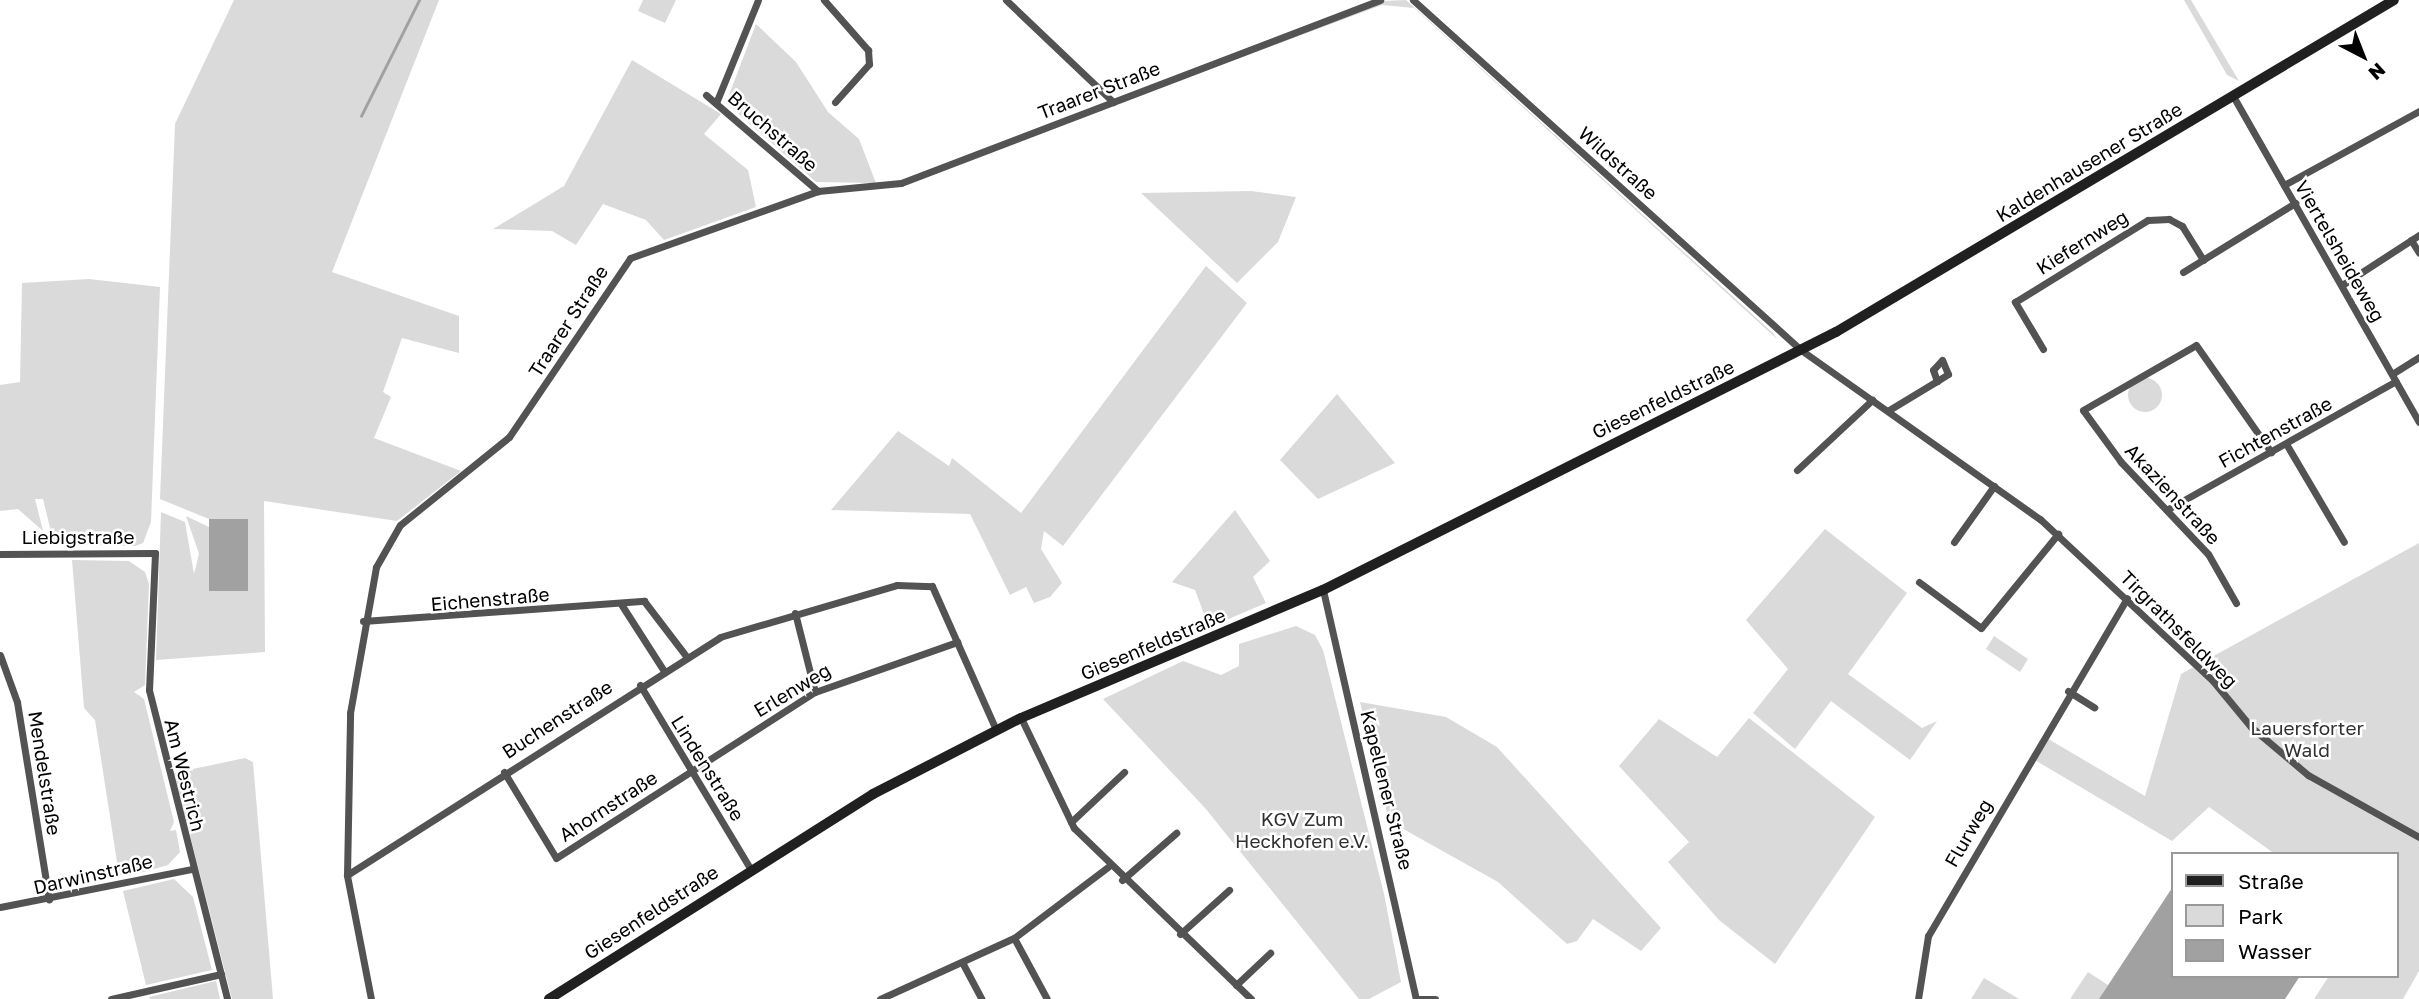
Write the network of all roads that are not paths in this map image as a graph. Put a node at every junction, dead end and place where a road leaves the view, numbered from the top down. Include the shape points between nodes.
1 (758, 0) edge
2 (824, 0) edge
3 (1006, 0) edge
4 (1380, 0) edge
5 (1413, 0) edge
6 (2394, 0) edge
7 (706, 95) dead end
8 (2233, 96) junction
9 (835, 102) dead end
10 (1113, 102) junction
11 (716, 103) junction
12 (2419, 111) edge
13 (2284, 185) junction
14 (818, 191) junction
15 (2295, 203) junction
16 (2419, 235) edge
17 (2411, 240) junction
18 (2419, 253) edge
19 (2203, 260) junction
20 (2183, 272) dead end
21 (2342, 285) junction
22 (2043, 349) dead end
23 (1795, 353) junction
24 (2419, 357) edge
25 (2394, 378) junction
26 (1937, 381) dead end
27 (1872, 400) junction
28 (1889, 410) junction
29 (2419, 422) edge
30 (2288, 447) junction
31 (2272, 452) junction
32 (1797, 470) dead end
33 (1994, 486) junction
34 (2168, 509) junction
35 (2058, 534) junction
36 (1954, 542) dead end
37 (2344, 542) dead end
38 (155, 553) joint
39 (0, 554) edge
40 (1919, 582) dead end
41 (1322, 590) junction
42 (2127, 598) junction
43 (2236, 603) dead end
44 (621, 604) junction
45 (795, 613) junction
46 (363, 621) junction
47 (957, 642) junction
48 (0, 655) edge
49 (686, 656) junction
50 (664, 671) junction
51 (640, 685) junction
52 (2068, 691) junction
53 (815, 692) junction
54 (2094, 707) dead end
55 (1021, 718) junction
56 (996, 730) junction
57 (691, 770) junction
58 (504, 772) junction
59 (1124, 772) dead end
60 (1071, 822) junction
61 (1176, 833) dead end
62 (2419, 837) edge
63 (1108, 867) junction
64 (750, 868) junction
65 (192, 869) junction
66 (348, 875) junction
67 (1122, 880) junction
68 (1228, 890) dead end
69 (49, 899) junction
70 (0, 907) edge
71 (1180, 933) junction
72 (1014, 938) junction
73 (1270, 953) dead end
74 (963, 964) junction
75 (221, 974) junction
76 (1236, 985) junction
77 (111, 999) edge
78 (228, 999) edge
79 (371, 999) edge
80 (549, 999) edge
81 (880, 999) edge
82 (982, 999) edge
83 (1047, 999) edge
84 (1251, 999) edge
85 (1416, 999) edge
86 (1434, 999) edge
87 (1918, 999) edge

1 - 11 street
2 - 9 street via 868,50 869,64
3 - 10 street
4 - 10 street, Traarer Straße
5 - 23 street, Wildstraße
6 - 8 main road, Kaldenhausener Straße
7 - 11 street, Bruchstraße
8 - 13 street, Viertelsheideweg
8 - 23 main road, Kaldenhausener Straße
10 - 14 street, Traarer Straße via 901,183
11 - 14 street, Bruchstraße
12 - 13 street
13 - 15 street, Viertelsheideweg
14 - 46 street, Traarer Straße via 631,258 509,437 400,525 376,567
15 - 19 street
15 - 21 street, Viertelsheideweg
16 - 17 street
17 - 18 street
17 - 21 street
19 - 20 street
19 - 22 street, Kiefernweg via 2182,226 2169,219 2148,220 2015,302
21 - 25 street, Viertelsheideweg
23 - 27 street, Tirgrathsfeldweg
23 - 41 main road, Giesenfeldstraße
24 - 25 street, Fichtenstraße
25 - 29 street, Viertelsheideweg
25 - 30 street, Fichtenstraße
26 - 28 street
27 - 28 street, Tirgrathsfeldweg
27 - 32 street
28 - 33 street, Tirgrathsfeldweg
30 - 31 street, Fichtenstraße
30 - 37 street
31 - 34 street, Fichtenstraße
31 - 34 street, Akazienstraße via 2196,345 2083,410 2121,462
33 - 35 street, Tirgrathsfeldweg
33 - 36 street
34 - 43 street, Akazienstraße via 2208,554
35 - 40 street via 1981,628
35 - 42 street, Tirgrathsfeldweg
38 - 39 street, Liebigstraße
38 - 65 street, Am Westrich via 149,690
41 - 55 main road, Giesenfeldstraße
41 - 85 street, Kapellener Straße
42 - 52 street, Flurweg
42 - 62 street, Tirgrathsfeldweg via 2250,727 2308,775
44 - 46 street, Eichenstraße
44 - 49 street, Eichenstraße via 644,601
44 - 50 street
45 - 47 street, Buchenstraße via 924,583 937,596
45 - 49 street, Buchenstraße via 720,637
45 - 53 street
46 - 66 street, Traarer Straße via 350,713
47 - 53 street, Erlenweg
47 - 56 street, Buchenstraße
48 - 69 street, Mendelstraße via 17,702
49 - 50 street, Buchenstraße
50 - 51 street, Buchenstraße
51 - 57 street, Lindenstraße
51 - 58 street, Buchenstraße
52 - 54 street
52 - 87 street, Flurweg via 1928,936
53 - 57 street, Erlenweg
55 - 56 main road, Giesenfeldstraße
55 - 60 street
56 - 64 main road, Giesenfeldstraße via 873,793
57 - 58 street, Ahornstraße via 556,858
57 - 64 street, Lindenstraße
58 - 66 street, Buchenstraße
59 - 60 street
60 - 63 street
61 - 67 street
63 - 67 street
63 - 72 street
64 - 80 main road, Giesenfeldstraße
65 - 69 street, Darwinstraße
65 - 75 street, Am Westrich
66 - 79 street, Traarer Straße
67 - 71 street
68 - 71 street
69 - 70 street, Darwinstraße
71 - 76 street
72 - 74 street
72 - 83 street
73 - 76 street
74 - 81 street
74 - 82 street
75 - 77 street
75 - 78 street, Am Westrich
76 - 84 street
85 - 86 street

